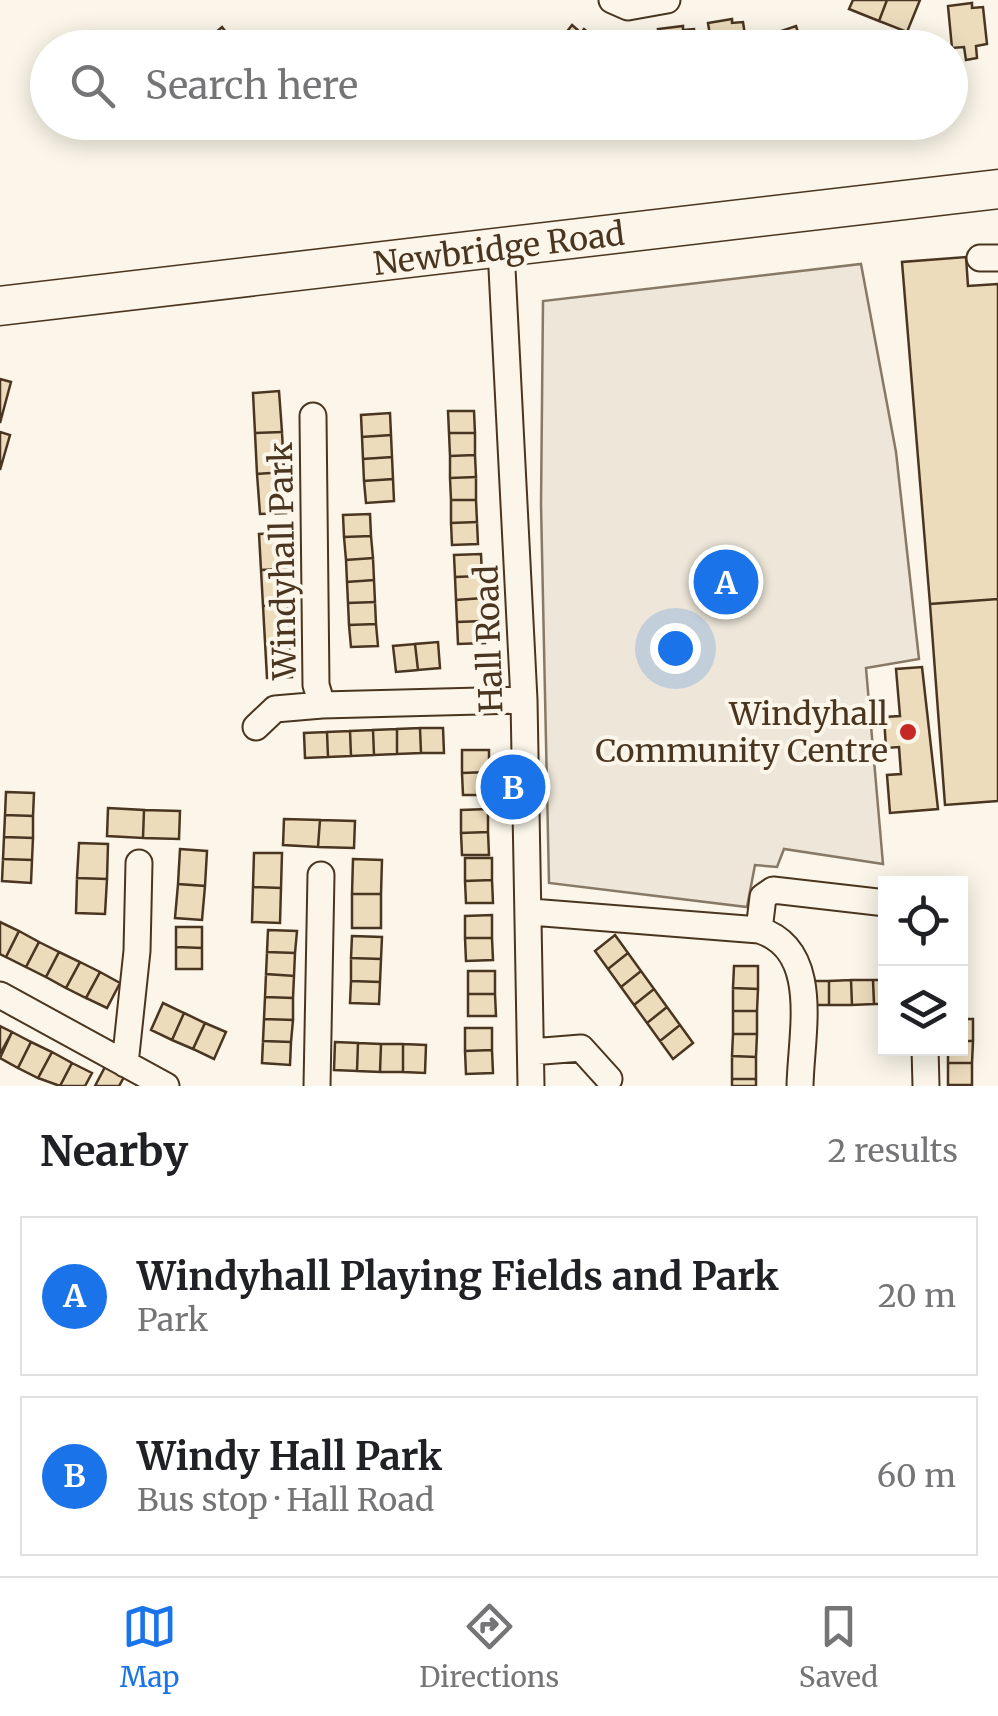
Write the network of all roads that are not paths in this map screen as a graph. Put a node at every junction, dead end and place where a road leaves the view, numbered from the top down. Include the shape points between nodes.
1 (612, 0) edge
2 (668, 0) edge
3 (998, 189) edge
4 (501, 249) junction
5 (0, 306) edge
6 (313, 416) dead end
7 (524, 700) junction
8 (322, 705) junction
9 (256, 727) dead end
10 (139, 863) dead end
11 (321, 875) dead end
12 (878, 902) edge
13 (532, 912) junction
14 (759, 930) junction
15 (0, 995) edge
16 (531, 1052) junction
17 (925, 1056) edge
18 (126, 1064) junction
19 (609, 1079) dead end
20 (166, 1086) edge
21 (316, 1086) edge
22 (532, 1086) edge
23 (800, 1086) edge
24 (926, 1086) edge

1 - 2 street via 628,7
3 - 4 highway, Newbridge Road
4 - 5 highway, Newbridge Road
4 - 7 street, Hall Road
6 - 8 street, Windyhall Park via 316,685
7 - 8 street, Windyhall Park
7 - 13 street, Hall Road
8 - 9 street, Windyhall Park via 275,709
10 - 18 street
11 - 21 street
12 - 14 street via 774,890 763,898
13 - 14 street
13 - 16 street, Hall Road
14 - 23 street via 785,940 801,966
15 - 18 street
16 - 19 street via 581,1048
16 - 22 street, Hall Road
17 - 24 street
18 - 20 street

